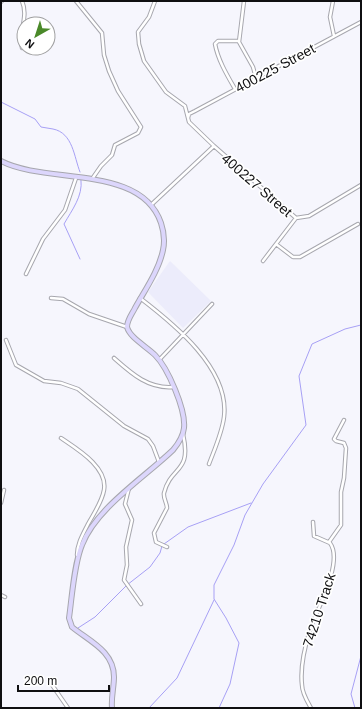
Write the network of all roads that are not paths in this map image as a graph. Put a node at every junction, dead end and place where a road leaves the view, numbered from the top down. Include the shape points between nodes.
1 (22, 1) edge
2 (155, 1) edge
3 (244, 1) edge
4 (333, 1) edge
5 (78, 2) edge
6 (24, 16) edge
7 (361, 22) edge
8 (334, 36) junction
9 (239, 41) junction
10 (256, 78) junction
11 (235, 89) junction
12 (188, 118) junction
13 (214, 146) junction
14 (1, 161) edge
15 (76, 178) junction
16 (92, 180) junction
17 (361, 185) edge
18 (151, 205) junction
19 (296, 218) junction
20 (358, 224) dead end
21 (276, 244) junction
22 (262, 261) dead end
23 (26, 274) dead end
24 (51, 298) dead end
25 (140, 298) junction
26 (212, 304) dead end
27 (126, 327) junction
28 (184, 334) junction
29 (6, 340) dead end
30 (114, 358) dead end
31 (159, 360) junction
32 (173, 387) junction
33 (344, 420) dead end
34 (183, 433) junction
35 (61, 438) dead end
36 (159, 463) junction
37 (209, 464) dead end
38 (130, 488) junction
39 (4, 490) dead end
40 (1, 503) edge
41 (312, 522) dead end
42 (329, 542) junction
43 (167, 547) dead end
44 (78, 562) junction
45 (1, 595) edge
46 (5, 597) dead end
47 (141, 604) dead end
48 (50, 682) dead end
49 (68, 708) edge
50 (112, 708) edge
51 (311, 708) edge

1 - 6 street
2 - 12 street, 400227 Street via 138,32 143,58 166,92 185,106
3 - 9 street
4 - 8 street via 330,17
5 - 16 street via 102,33 104,55 109,70 118,91 141,124 138,133 115,145 112,155 100,166
7 - 8 street, 400225 Street
8 - 10 street, 400225 Street
9 - 10 street
9 - 11 street via 218,41 216,44 225,72
10 - 11 street, 400225 Street
11 - 12 street, 400225 Street via 189,114
12 - 13 street, 400227 Street
13 - 18 street
13 - 19 street, 400227 Street
14 - 15 street via 29,172
15 - 16 street
15 - 23 street via 65,210 43,239
16 - 18 street via 128,188
17 - 19 street, 400227 Street via 309,216
18 - 25 street via 162,227 163,250 158,266
19 - 21 street
20 - 21 street via 300,258
21 - 22 street
24 - 27 street via 62,299 89,314
25 - 27 street
25 - 28 street
26 - 28 street
27 - 31 street via 129,333
28 - 31 street
28 - 37 street via 218,380 224,403 222,430
29 - 36 street via 16,366 44,382 66,384 78,389 124,426 150,441
30 - 32 street via 150,385
31 - 32 street
32 - 34 street via 183,415
33 - 42 street via 334,439 344,442 346,448 341,492 341,525
34 - 36 street via 178,444
34 - 43 street via 185,461 165,491 167,508 154,533 156,542
35 - 44 street via 95,465 104,485 101,501 78,544
36 - 38 street
38 - 44 street via 106,510 89,533 82,545
38 - 47 street via 125,504 132,520 126,547 128,565 124,580
39 - 40 street
41 - 42 street via 314,536
42 - 51 street, 74210 Track via 333,549 332,573 310,630 302,674 302,688
44 - 50 street via 70,624 95,643 110,661 114,676
45 - 46 street
48 - 49 street

